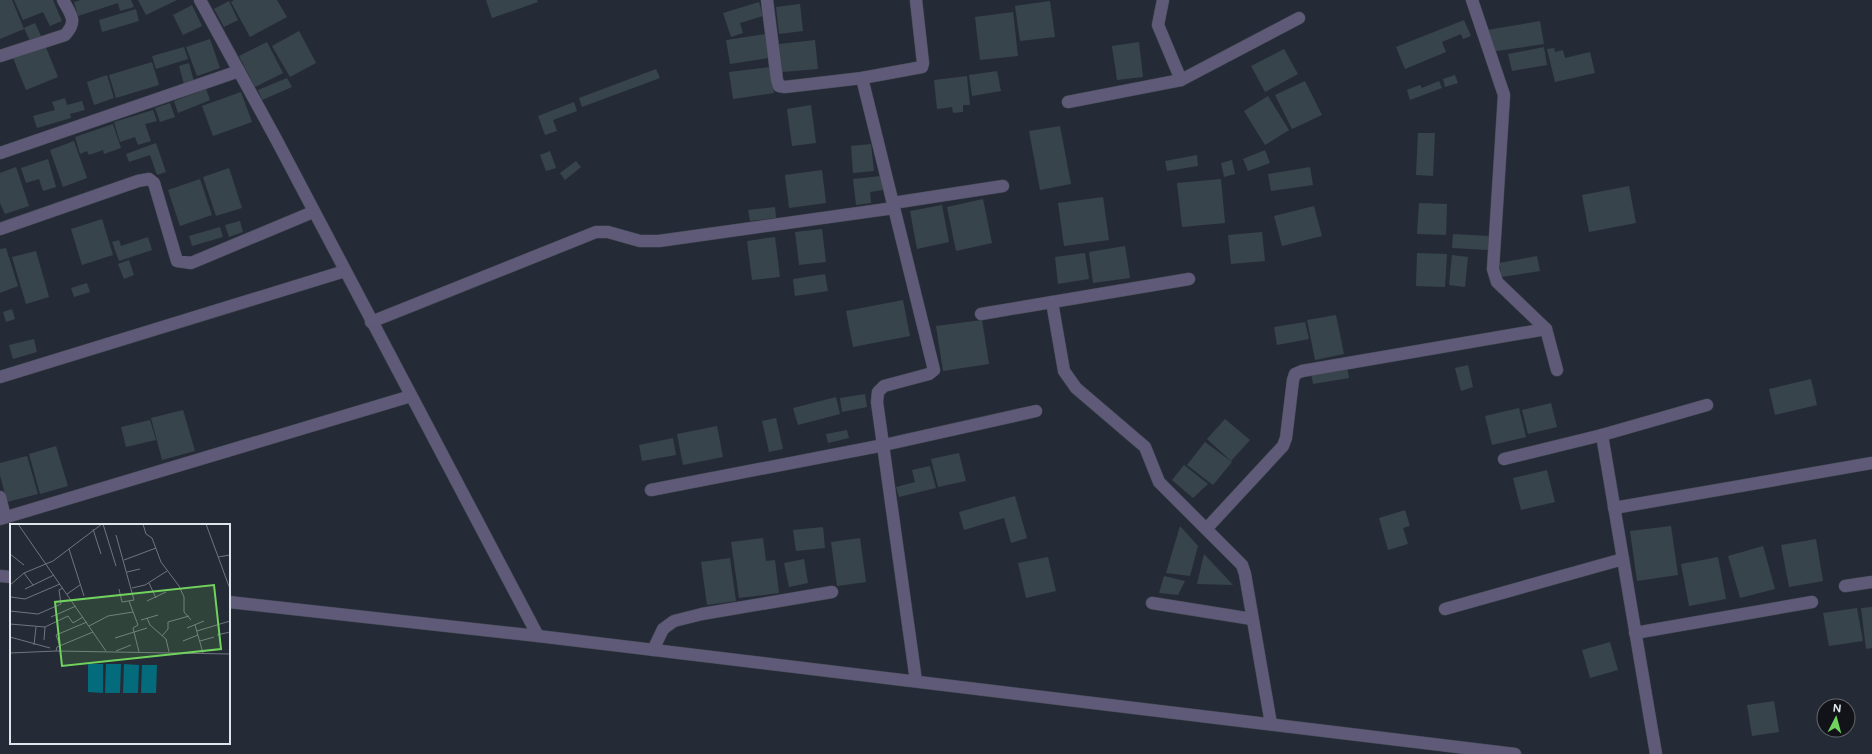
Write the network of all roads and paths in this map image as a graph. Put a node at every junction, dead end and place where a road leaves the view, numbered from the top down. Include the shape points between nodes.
1 (63, 0) edge
2 (200, 0) edge
3 (767, 0) edge
4 (916, 0) edge
5 (1163, 0) edge
6 (1472, 0) edge
7 (1299, 18) dead end
8 (0, 56) edge
9 (239, 71) junction
10 (862, 78) junction
11 (1181, 80) junction
12 (1068, 102) dead end
13 (0, 153) edge
14 (1003, 186) dead end
15 (893, 205) junction
16 (313, 212) junction
17 (0, 229) edge
18 (345, 272) junction
19 (1188, 279) dead end
20 (1052, 302) junction
21 (981, 314) dead end
22 (371, 322) junction
23 (1546, 330) junction
24 (1557, 370) dead end
25 (0, 377) edge
26 (411, 396) junction
27 (1707, 405) dead end
28 (1036, 411) dead end
29 (1602, 435) junction
30 (884, 445) junction
31 (1504, 459) dead end
32 (1872, 463) edge
33 (651, 490) dead end
34 (0, 497) edge
35 (1614, 508) junction
36 (3, 518) edge
37 (1207, 528) junction
38 (1623, 559) junction
39 (0, 576) edge
40 (10, 578) edge
41 (1872, 582) edge
42 (1846, 586) dead end
43 (832, 592) dead end
44 (230, 602) edge
45 (1812, 602) dead end
46 (1152, 603) dead end
47 (1445, 609) dead end
48 (1252, 619) junction
49 (1635, 633) junction
50 (538, 636) junction
51 (653, 650) junction
52 (916, 681) junction
53 (1271, 724) junction
54 (1516, 754) edge
55 (1656, 754) edge

1 - 8 street via 72,19 72,27 65,36
2 - 9 street
3 - 10 street via 779,86
4 - 10 street via 924,63 922,67
5 - 11 street via 1158,25
6 - 23 street via 1504,95 1493,268 1497,282
7 - 11 street
9 - 13 street
9 - 16 street
10 - 15 street
11 - 12 street
14 - 15 street
15 - 22 street via 659,241 640,241 608,232 596,232
15 - 30 street via 934,370 929,374 884,386 878,392 877,402
16 - 17 street via 191,263 177,261 154,183 149,179
16 - 18 street
18 - 22 street
18 - 25 street
19 - 20 street
20 - 21 street
20 - 37 street via 1064,371 1076,388 1145,447 1159,482
22 - 26 street
23 - 24 street
23 - 37 street via 1295,374 1286,438 1282,446
26 - 36 street
26 - 50 street
27 - 29 street
28 - 30 street
29 - 31 street
29 - 35 street
30 - 33 street
30 - 52 street
32 - 35 street
34 - 36 street
35 - 38 street
37 - 48 street via 1242,565
38 - 47 street
38 - 49 street
39 - 40 street
41 - 42 street
43 - 51 street via 674,621 663,629
44 - 50 street
45 - 49 street
46 - 48 street
48 - 53 street
49 - 55 street
50 - 51 street
51 - 52 street
52 - 53 street
53 - 54 street

